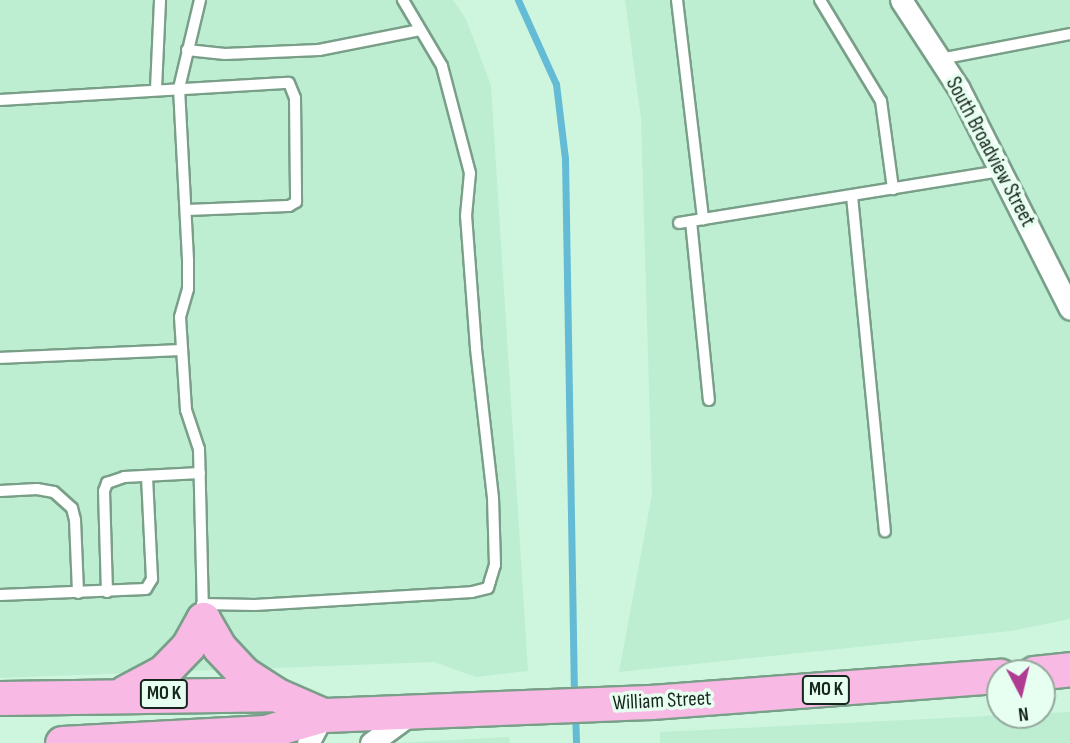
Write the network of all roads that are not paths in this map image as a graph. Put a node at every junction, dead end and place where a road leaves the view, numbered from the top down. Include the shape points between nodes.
1 (160, 0) edge
2 (200, 0) edge
3 (403, 0) edge
4 (677, 0) edge
5 (820, 0) edge
6 (901, 0) edge
7 (420, 30) junction
8 (1070, 34) edge
9 (187, 50) junction
10 (940, 60) junction
11 (179, 88) junction
12 (156, 89) junction
13 (0, 100) edge
14 (1000, 170) junction
15 (893, 189) junction
16 (852, 196) junction
17 (186, 210) junction
18 (703, 219) junction
19 (691, 221) junction
20 (679, 223) dead end
21 (1070, 309) edge
22 (182, 350) junction
23 (0, 358) edge
24 (709, 400) dead end
25 (200, 473) junction
26 (147, 476) junction
27 (0, 491) edge
28 (885, 531) dead end
29 (107, 592) junction
30 (78, 593) junction
31 (0, 595) edge
32 (202, 611) junction
33 (986, 677) edge
34 (121, 694) junction
35 (275, 694) junction
36 (0, 698) edge
37 (413, 713) junction
38 (316, 729) edge
39 (247, 738) edge
40 (62, 743) edge
41 (371, 743) edge

1 - 12 lane
2 - 9 lane
3 - 7 lane
4 - 18 lane
5 - 15 lane via 881,101
6 - 10 street, South Broadview Street
7 - 9 lane via 319,50 225,54
7 - 32 lane via 442,65 470,173 466,216 493,498 495,565 491,581 488,587 472,592
8 - 10 lane
9 - 11 lane
10 - 14 street, South Broadview Street
11 - 12 lane
11 - 17 lane
11 - 17 lane via 282,82 289,83 295,98 296,202
12 - 13 lane
14 - 15 lane
14 - 21 street, South Broadview Street
15 - 16 lane
16 - 18 lane
16 - 28 lane
17 - 22 lane via 188,289 180,317
18 - 19 lane
19 - 20 lane
19 - 24 lane
22 - 23 lane
22 - 25 lane via 186,410 199,449
25 - 26 lane
25 - 32 lane
26 - 29 lane via 114,478 104,491
26 - 29 lane via 151,584 139,591
27 - 30 lane via 54,492 72,508
29 - 30 lane
30 - 31 lane
32 - 34 main road via 188,646 163,672
32 - 35 main road via 219,647 243,673
33 - 37 main road, William Street / MO K via 651,702
34 - 35 main road, William Street / MO K
34 - 36 main road, William Street / MO K
35 - 38 main road, William Street / MO K
37 - 38 main road, William Street / MO K
37 - 41 street
38 - 39 main road, William Street / MO K via 265,732
39 - 40 main road, William Street / MO K

